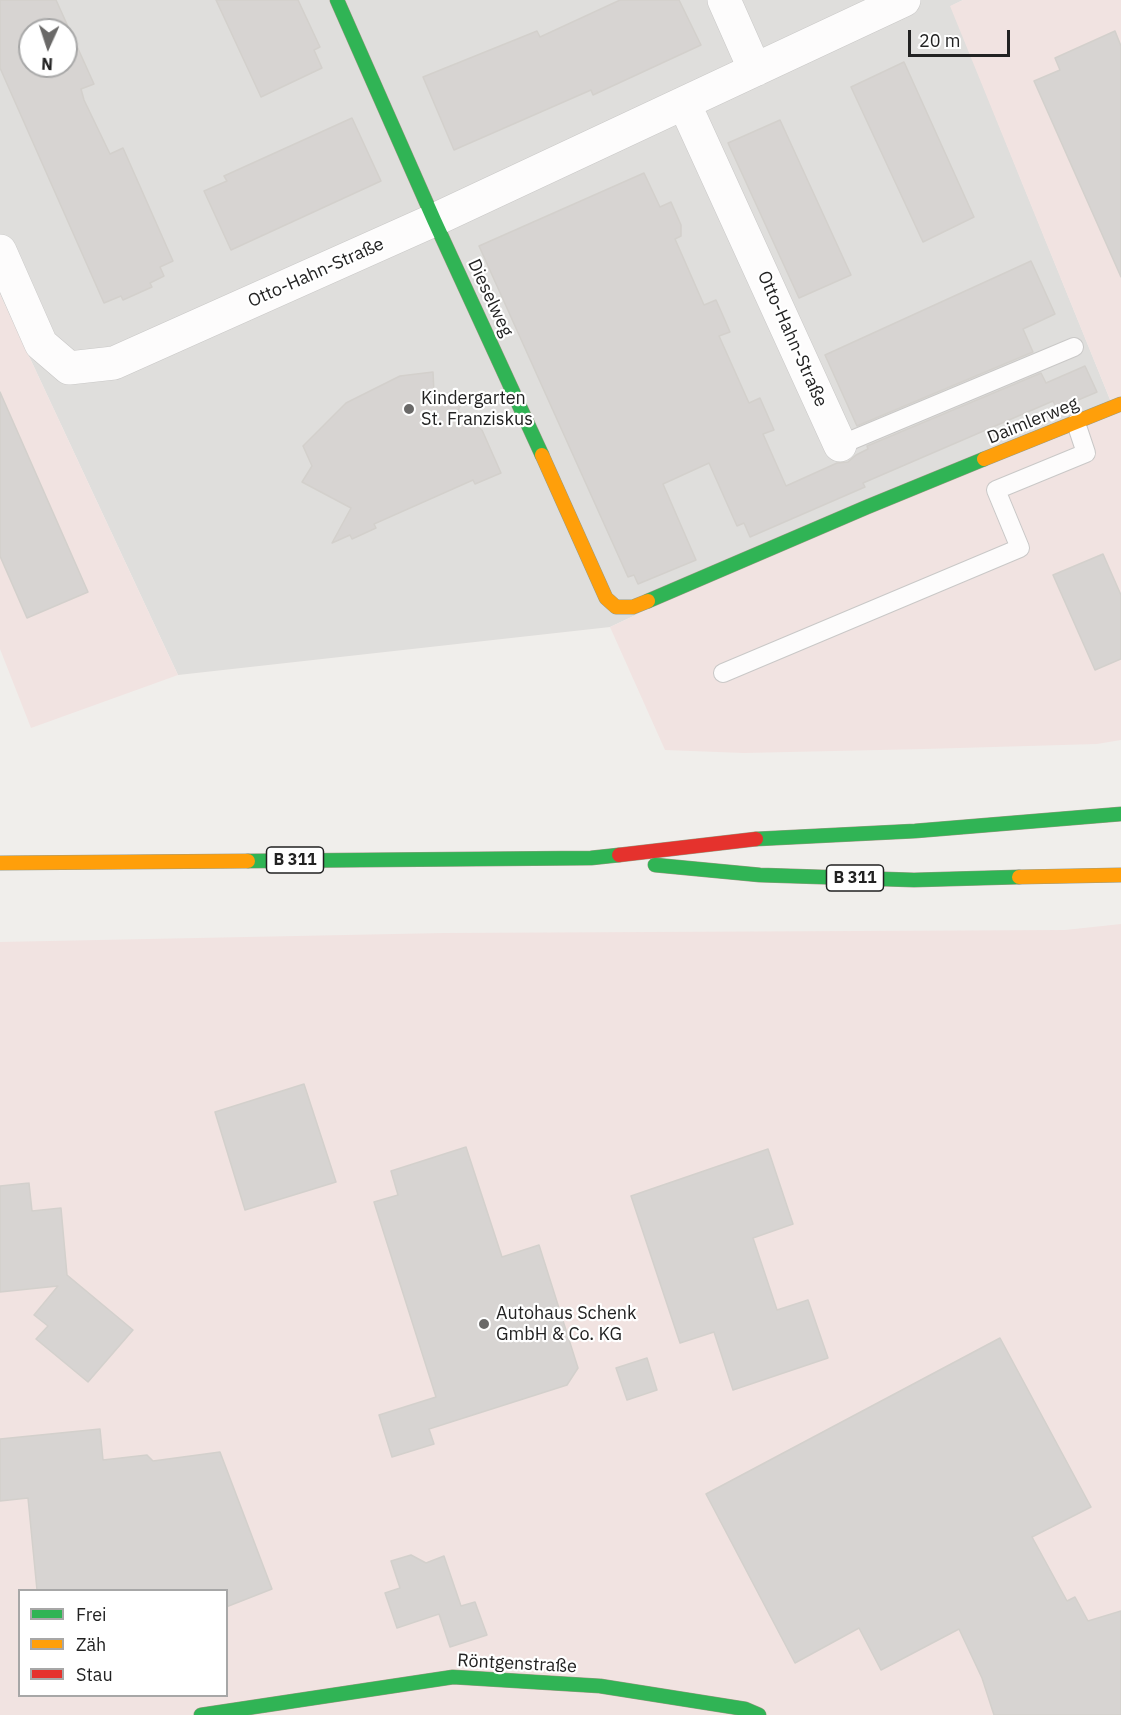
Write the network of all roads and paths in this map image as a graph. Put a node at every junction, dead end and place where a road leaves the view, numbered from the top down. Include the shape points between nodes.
1 (337, 0) edge
2 (724, 0) edge
3 (904, 0) edge
4 (755, 70) junction
5 (684, 103) junction
6 (434, 220) junction
7 (0, 251) edge
8 (1074, 347) dead end
9 (1121, 404) edge
10 (1076, 423) junction
11 (840, 445) joint
12 (616, 607) joint
13 (723, 673) dead end
14 (1121, 814) edge
15 (591, 858) junction
16 (0, 863) edge
17 (1121, 874) edge
18 (201, 1715) edge
19 (759, 1715) edge

1 - 6 street, Dieselweg
2 - 4 street
3 - 4 street, Otto-Hahn-Straße
4 - 5 street, Otto-Hahn-Straße
5 - 6 street, Otto-Hahn-Straße
5 - 11 street, Otto-Hahn-Straße
6 - 7 street, Otto-Hahn-Straße via 114,363 69,368 41,344
6 - 12 street, Dieselweg via 606,598
8 - 11 lane
9 - 10 street, Daimlerweg
10 - 12 street, Daimlerweg via 633,607
10 - 13 lane via 1086,453 996,490 1020,548
14 - 15 street, B 311 via 915,831 766,838
15 - 16 street, B 311
15 - 17 street, B 311 via 760,876 914,880
18 - 19 street, Röntgenstraße via 453,1677 600,1686 745,1708

